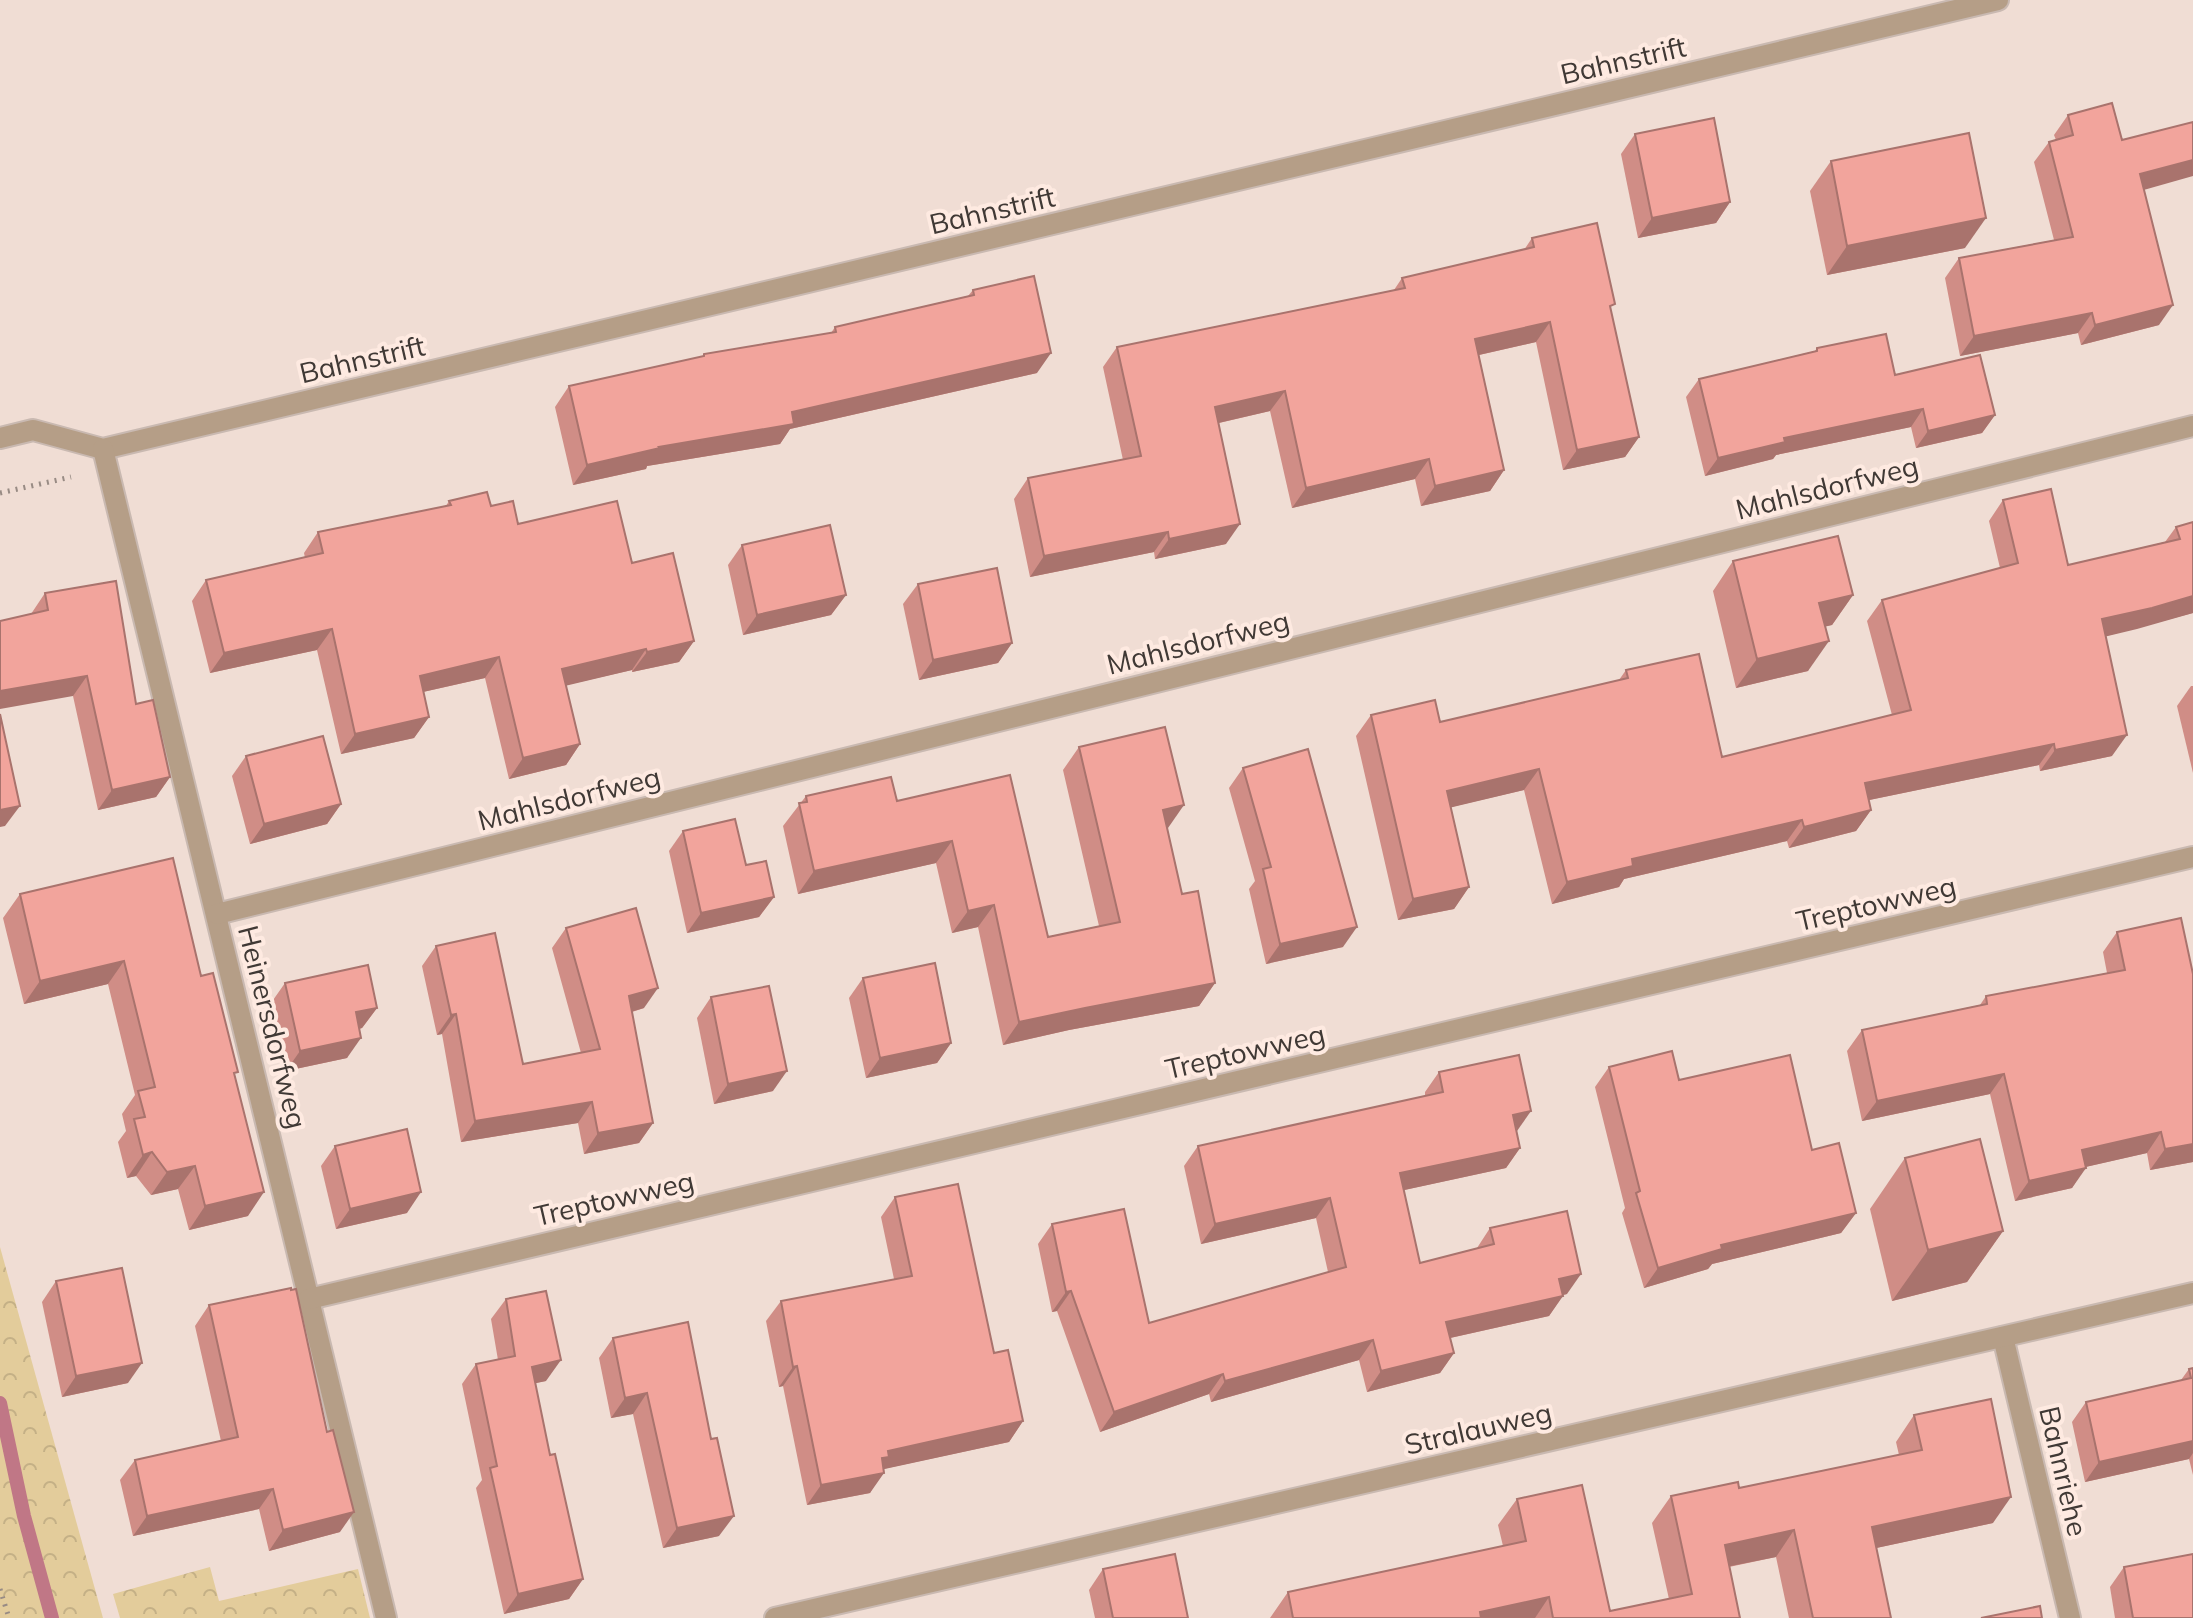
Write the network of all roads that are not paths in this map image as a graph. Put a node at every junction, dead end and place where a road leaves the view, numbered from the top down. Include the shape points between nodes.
1 (1998, 0) edge
2 (2193, 426) edge
3 (0, 438) edge
4 (105, 459) junction
5 (2193, 857) edge
6 (217, 914) junction
7 (2193, 1293) edge
8 (309, 1299) junction
9 (2003, 1337) junction
10 (386, 1618) edge
11 (775, 1618) edge
12 (2070, 1618) edge

1 - 4 street, Bahnstrift
2 - 6 street, Mahlsdorfweg
3 - 4 street, Bahnstrift via 33,430
4 - 6 street, Heinersdorfweg
5 - 8 street, Treptowweg
6 - 8 street, Heinersdorfweg
7 - 9 street, Stralauweg
8 - 10 street, Heinersdorfweg
9 - 11 street, Stralauweg
9 - 12 street, Bahnriehe

